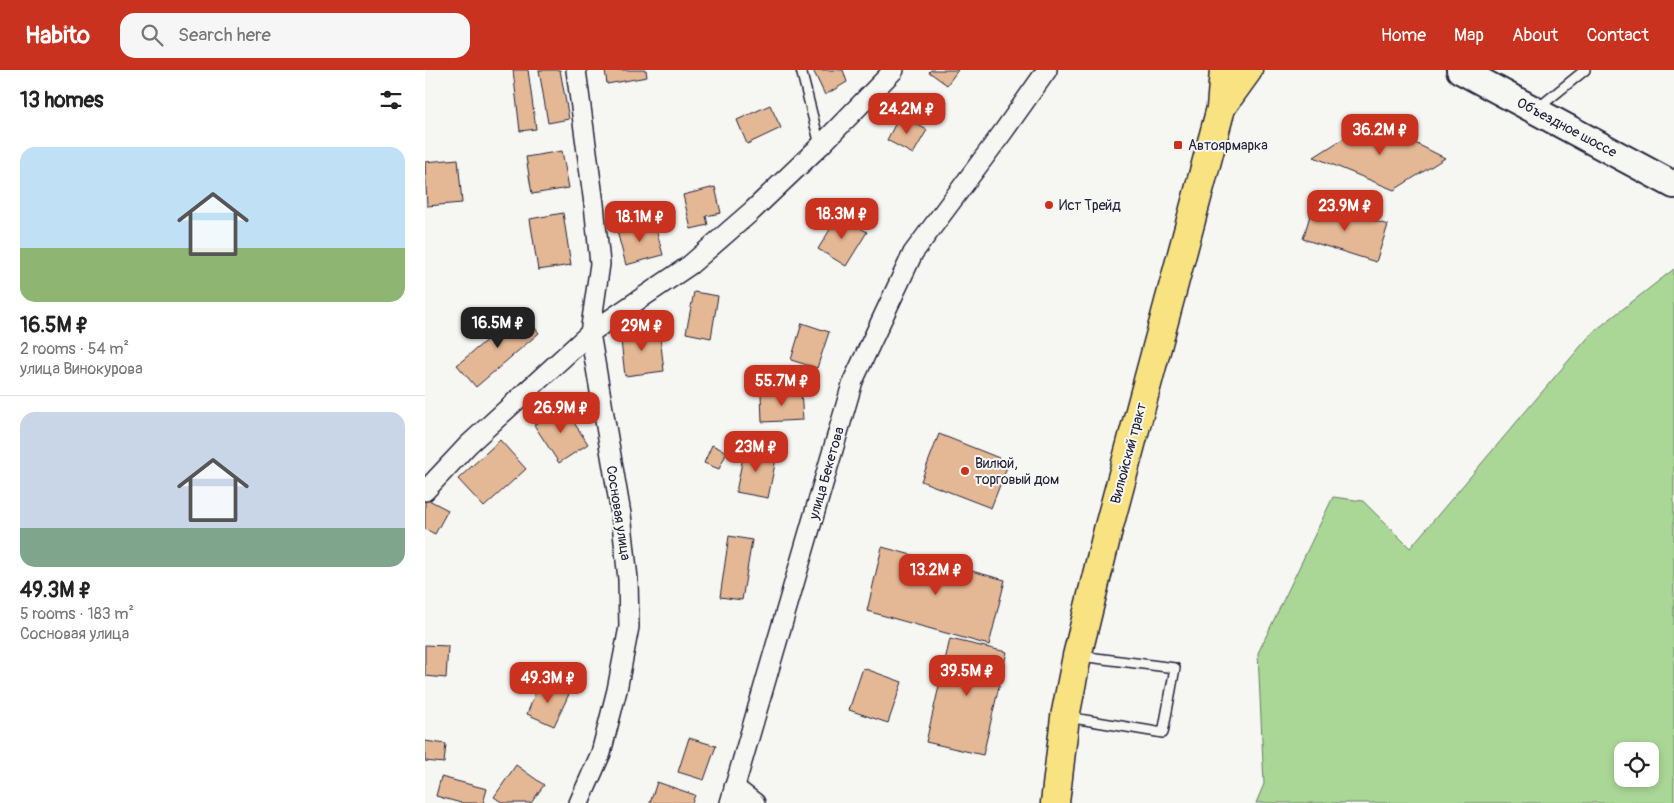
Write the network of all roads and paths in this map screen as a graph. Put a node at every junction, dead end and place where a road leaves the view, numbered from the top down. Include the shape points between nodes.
1 (576, 70) edge
2 (801, 70) edge
3 (894, 70) edge
4 (1047, 70) edge
5 (1224, 70) edge
6 (1248, 70) edge
7 (1460, 70) edge
8 (1585, 70) edge
9 (1221, 108) junction
10 (1536, 110) junction
11 (820, 146) junction
12 (1674, 185) edge
13 (590, 332) junction
14 (425, 491) edge
15 (1077, 656) junction
16 (1065, 717) junction
17 (732, 795) edge
18 (579, 803) edge
19 (755, 803) edge
20 (1055, 803) edge

1 - 13 street, Сосновая улица via 600,264
2 - 11 lane
3 - 11 street
4 - 17 street, улица Бекетова via 913,253 853,381
5 - 9 main road, Вилюйский тракт
6 - 9 main road, Вилюйский тракт
7 - 10 main road, Объездное шоссе
8 - 10 lane
9 - 15 main road, Вилюйский тракт
10 - 12 main road, Объездное шоссе
11 - 13 street via 690,265
13 - 14 street via 468,445
13 - 18 street, Сосновая улица via 621,514 629,627 601,753
15 - 16 main road, Вилюйский тракт
15 - 16 lane via 1175,668 1163,733
16 - 20 main road, Вилюйский тракт
17 - 19 street

